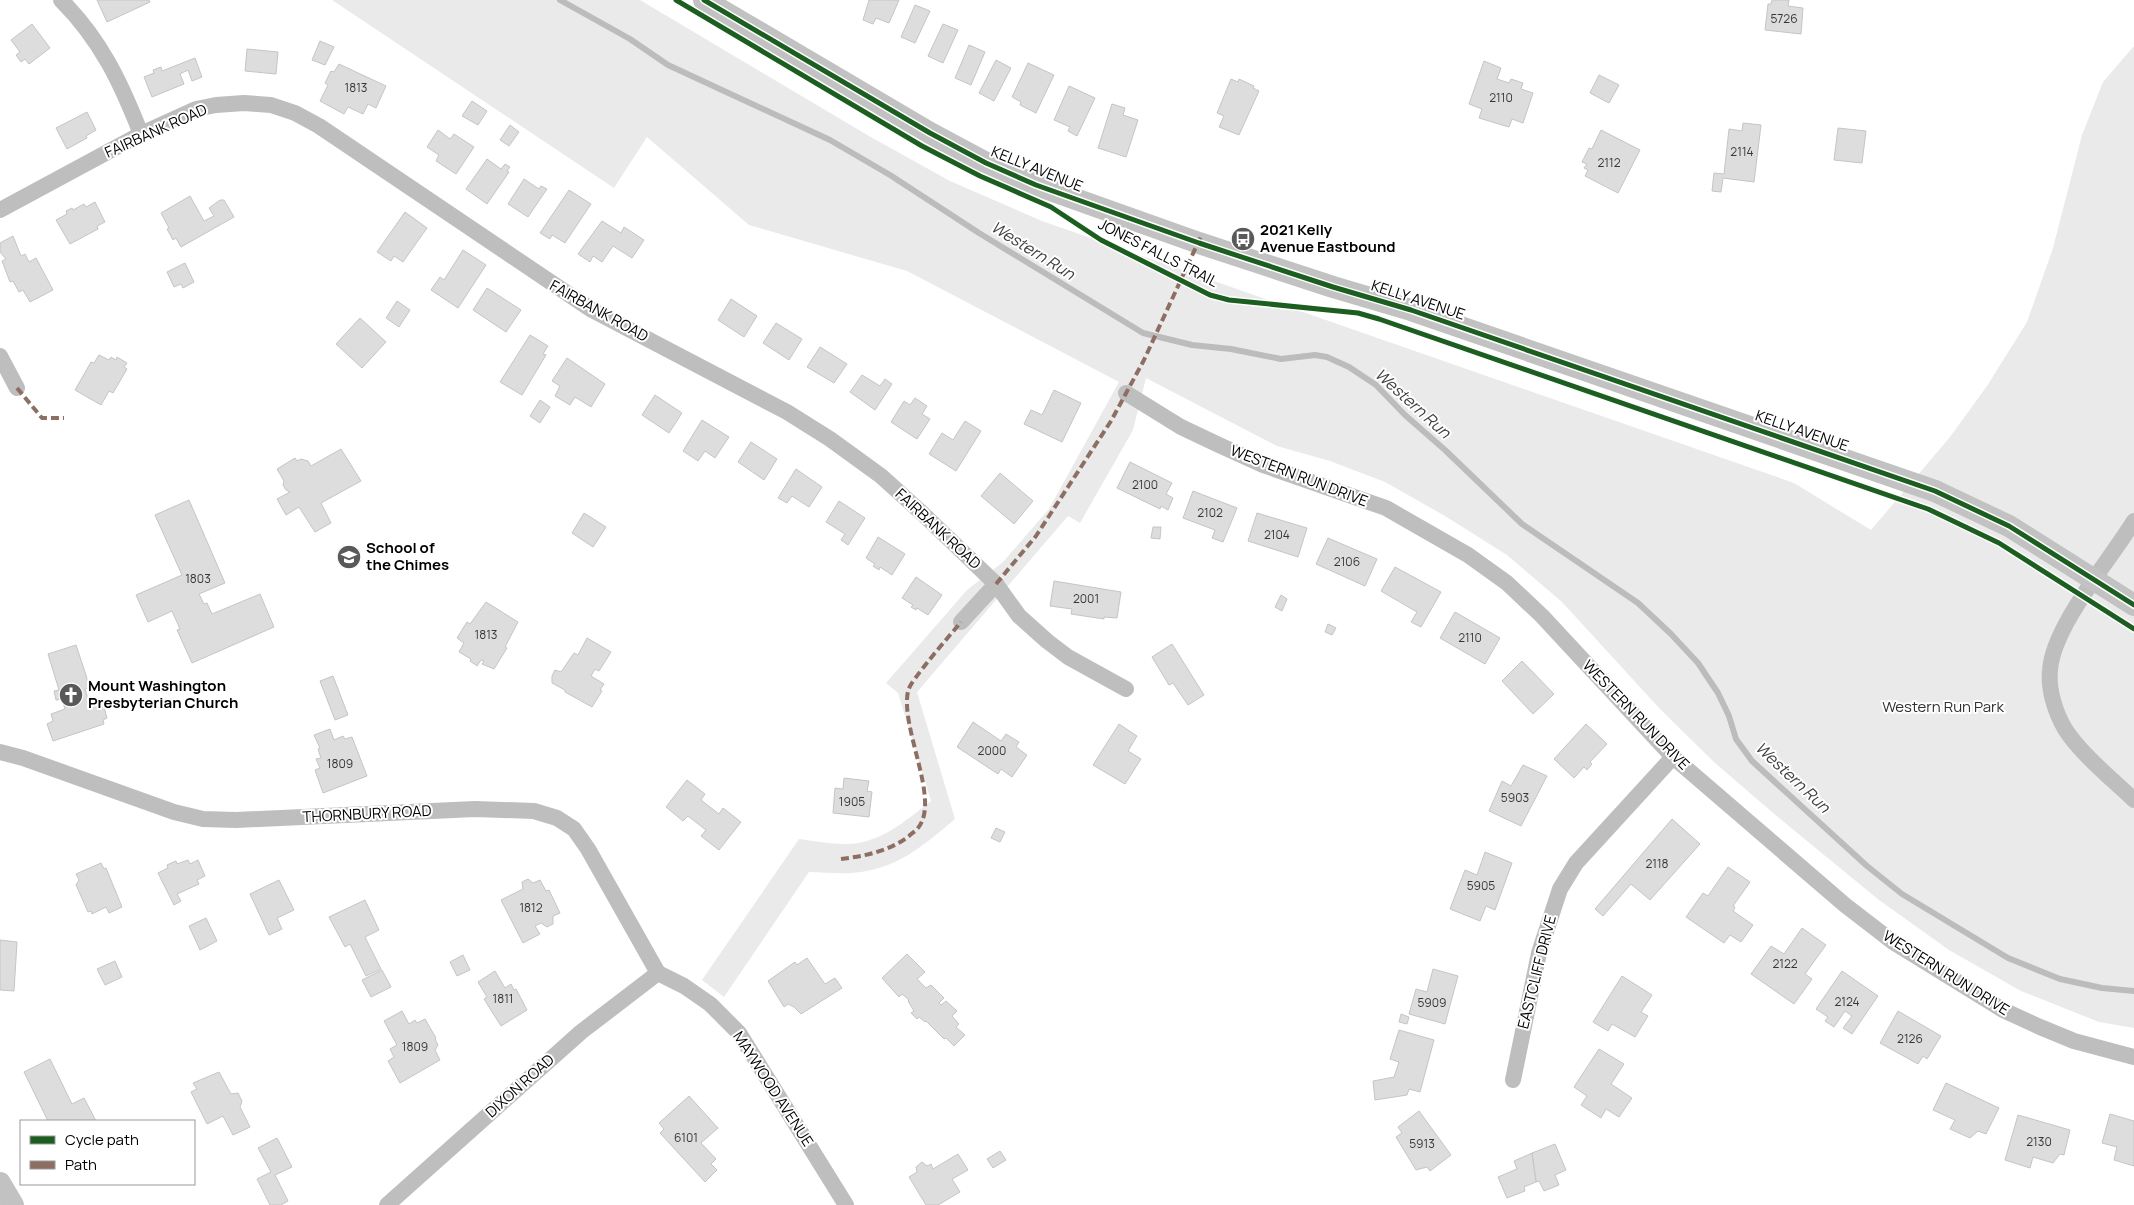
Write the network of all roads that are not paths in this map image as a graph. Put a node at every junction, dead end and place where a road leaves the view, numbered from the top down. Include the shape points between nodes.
1 (61, 0) edge
2 (704, 0) edge
3 (141, 134) junction
4 (0, 210) edge
5 (0, 356) edge
6 (17, 388) dead end
7 (1126, 393) dead end
8 (2134, 521) edge
9 (2095, 579) junction
10 (996, 584) junction
11 (2134, 605) edge
12 (961, 622) dead end
13 (1126, 689) dead end
14 (0, 752) edge
15 (1673, 757) junction
16 (2134, 800) edge
17 (658, 973) junction
18 (2134, 1057) edge
19 (1513, 1080) dead end
20 (0, 1182) edge
21 (13, 1205) edge
22 (387, 1205) edge
23 (846, 1205) edge

1 - 3 street via 78,17 102,51 122,85
2 - 9 main road, KELLY AVENUE via 930,134 1036,185 1217,249 1430,316 1926,488 2009,526
3 - 4 street, FAIRBANK ROAD
3 - 10 street, FAIRBANK ROAD via 196,110 216,105 270,105 303,117 592,310 787,412 830,438 881,476
5 - 6 street
7 - 15 street, WESTERN RUN DRIVE via 1181,427 1263,465 1386,508 1468,555 1507,583 1542,616
8 - 9 street
9 - 11 main road, KELLY AVENUE
9 - 16 street via 2063,628 2054,650 2051,689 2066,730
10 - 12 street
10 - 13 street, FAIRBANK ROAD via 1019,616 1047,641 1068,657
14 - 17 street, THORNBURY ROAD via 166,810 203,819 475,809 534,811 557,818 574,829 588,849
15 - 18 street, WESTERN RUN DRIVE via 1845,905 1893,942 1973,992 2026,1020 2074,1041
15 - 19 street, EASTCLIFF DRIVE via 1576,863 1560,890 1539,953
17 - 22 street, DIXON ROAD via 574,1038
17 - 23 street, MAYWOOD AVENUE via 710,1004 739,1033
20 - 21 main road

